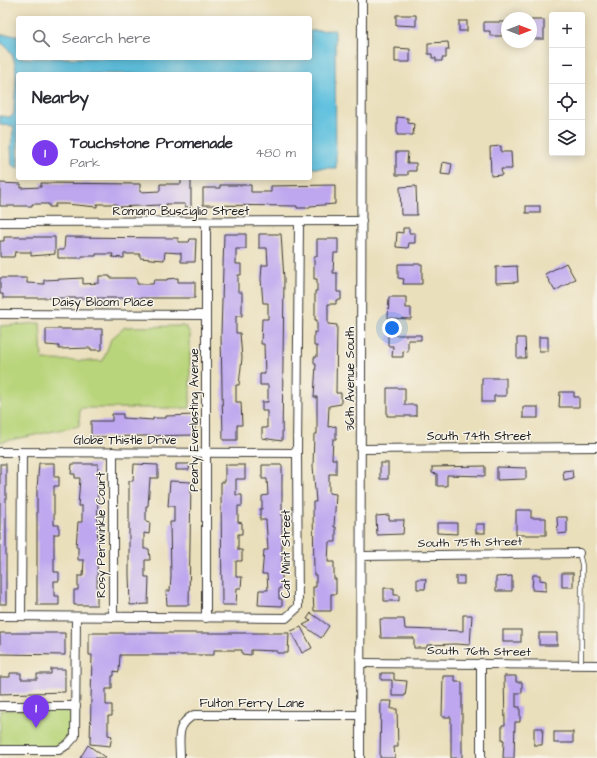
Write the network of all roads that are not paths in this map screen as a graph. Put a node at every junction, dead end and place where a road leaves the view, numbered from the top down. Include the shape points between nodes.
1 (362, 0) edge
2 (362, 221) junction
3 (0, 222) edge
4 (206, 223) junction
5 (299, 223) junction
6 (0, 314) edge
7 (206, 315) junction
8 (597, 447) edge
9 (362, 449) junction
10 (0, 452) edge
11 (113, 452) junction
12 (22, 453) junction
13 (206, 453) junction
14 (297, 453) junction
15 (578, 553) joint
16 (362, 556) junction
17 (0, 616) edge
18 (21, 616) junction
19 (76, 617) junction
20 (113, 617) junction
21 (206, 618) junction
22 (361, 663) junction
23 (481, 663) junction
24 (581, 664) junction
25 (597, 665) edge
26 (0, 706) edge
27 (76, 706) junction
28 (360, 715) junction
29 (0, 750) edge
30 (32, 754) edge
31 (180, 758) edge
32 (360, 758) edge
33 (481, 758) edge

1 - 2 street, 36th Avenue South
2 - 5 street, Romano Busciglio Street
2 - 9 street, 36th Avenue South
3 - 4 street, Romano Busciglio Street
4 - 5 street, Romano Busciglio Street
4 - 7 street, Pearly Everlasting Avenue
5 - 14 street, Cat Mint Street
6 - 7 street, Daisy Bloom Place
7 - 13 street, Pearly Everlasting Avenue
8 - 9 street, South 74th Street
9 - 16 street, 36th Avenue South
10 - 12 street, Globe Thistle Drive
11 - 12 street, Globe Thistle Drive
11 - 13 street, Globe Thistle Drive
11 - 20 street, Rosy Periwinkle Court
12 - 18 street
13 - 14 street, Globe Thistle Drive
13 - 21 street, Pearly Everlasting Avenue
14 - 21 street, Cat Mint Street via 298,607 286,618
15 - 16 street, South 75th Street
15 - 24 lane via 582,565
16 - 22 street, 36th Avenue South
17 - 18 street, Cat Mint Street
18 - 19 street, Cat Mint Street
19 - 20 street, Cat Mint Street
19 - 27 street
20 - 21 street, Cat Mint Street
22 - 23 street, South 76th Street
22 - 28 street, 36th Avenue South
23 - 24 street, South 76th Street
23 - 33 street
24 - 25 street, South 76th Street
26 - 27 street
27 - 30 street via 75,736 68,744 59,750
28 - 31 street, Fulton Ferry Lane via 194,715 185,720 180,728
28 - 32 street, 36th Avenue South
29 - 30 street

